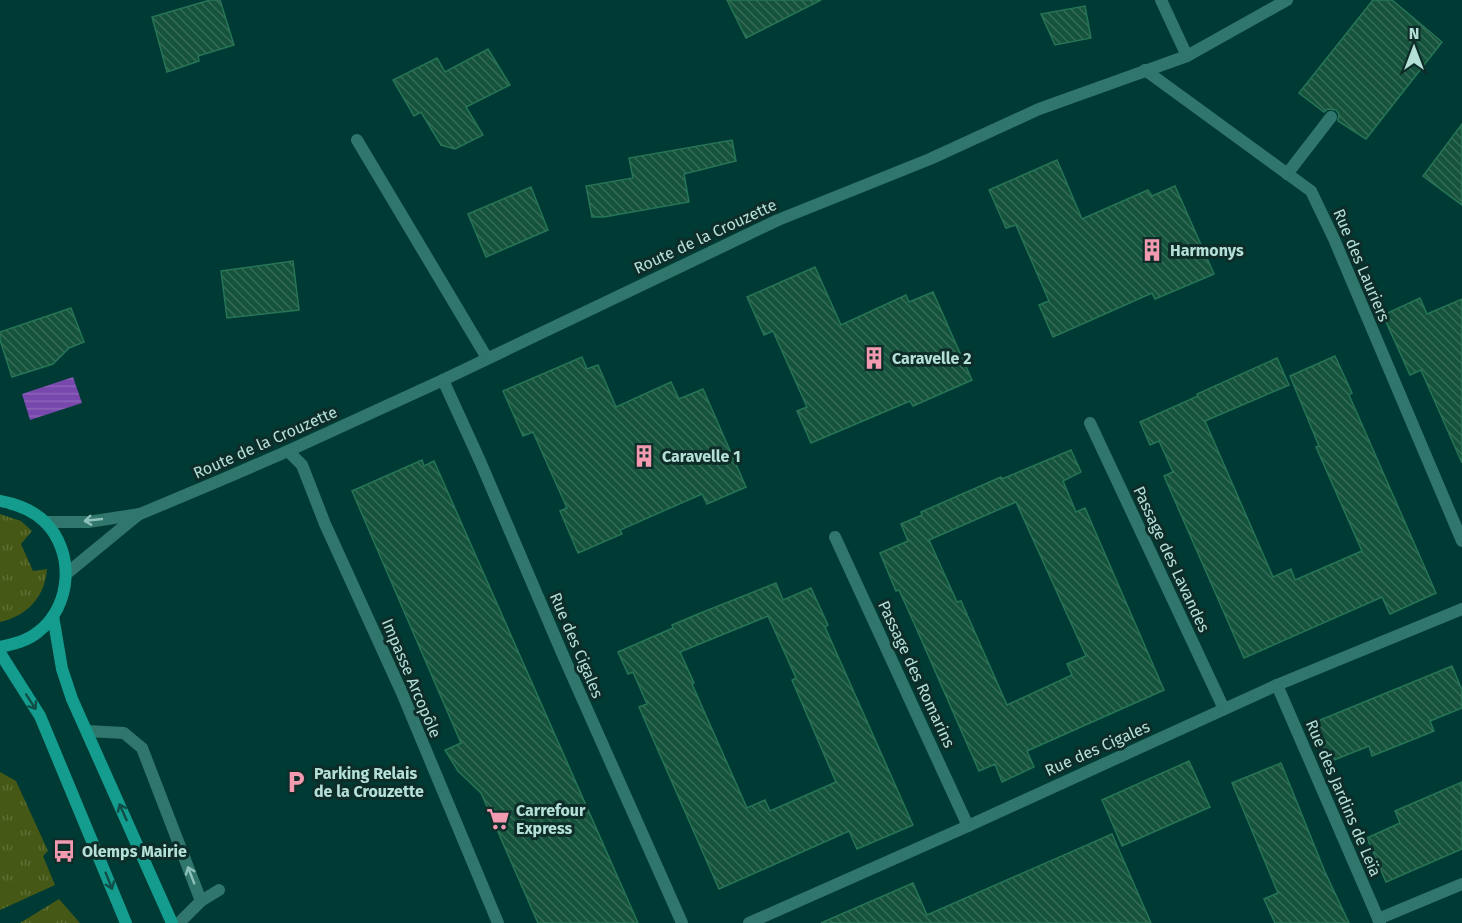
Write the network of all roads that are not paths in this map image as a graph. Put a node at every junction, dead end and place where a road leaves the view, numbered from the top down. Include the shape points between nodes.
1 (1161, 0) edge
2 (1287, 0) edge
3 (1186, 56) junction
4 (1146, 70) junction
5 (1331, 117) dead end
6 (357, 140) dead end
7 (1287, 174) junction
8 (487, 358) junction
9 (443, 380) junction
10 (1090, 423) dead end
11 (288, 451) junction
12 (0, 501) edge
13 (140, 514) junction
14 (45, 522) junction
15 (835, 537) dead end
16 (1462, 541) edge
17 (66, 574) junction
18 (1462, 609) edge
19 (53, 616) junction
20 (0, 647) edge
21 (0, 653) edge
22 (1277, 685) junction
23 (1224, 709) junction
24 (87, 731) junction
25 (968, 826) junction
26 (1462, 884) edge
27 (219, 890) dead end
28 (201, 901) junction
29 (1379, 921) edge
30 (126, 923) edge
31 (172, 923) edge
32 (179, 923) edge
33 (498, 923) edge
34 (682, 923) edge
35 (748, 923) edge

1 - 3 street
2 - 3 street, Route de la Crouzette
3 - 4 street, Route de la Crouzette
4 - 7 street, Rue des Lauriers
4 - 8 street, Route de la Crouzette via 1040,109 930,159 778,220
5 - 7 street
6 - 8 street
7 - 16 street, Rue des Lauriers via 1311,191 1316,201
8 - 9 street, Route de la Crouzette
9 - 11 street, Route de la Crouzette
9 - 34 street, Rue des Cigales
10 - 23 street, Passage des Lavandes
11 - 13 street, Route de la Crouzette
11 - 33 street, Impasse Arcopôle via 302,465
12 - 14 street via 14,503
13 -> 14 street, Route de la Crouzette via 88,522
13 - 17 street, Route de la Crouzette
14 - 17 street via 57,537
15 - 25 street, Passage des Romarins
17 - 19 street via 63,596
18 - 22 street, Rue des Cigales
19 - 20 street via 38,632 19,643
19 - 24 street via 62,669
21 -> 30 street via 40,716
22 - 23 street, Rue des Cigales
22 - 29 street, Rue des Jardins de Leïa
23 - 25 street, Rue des Cigales
28 -> 24 street via 142,748 124,734
31 -> 24 street
25 - 35 street, Rue des Cigales
26 - 29 street
27 - 28 street
28 - 32 street

